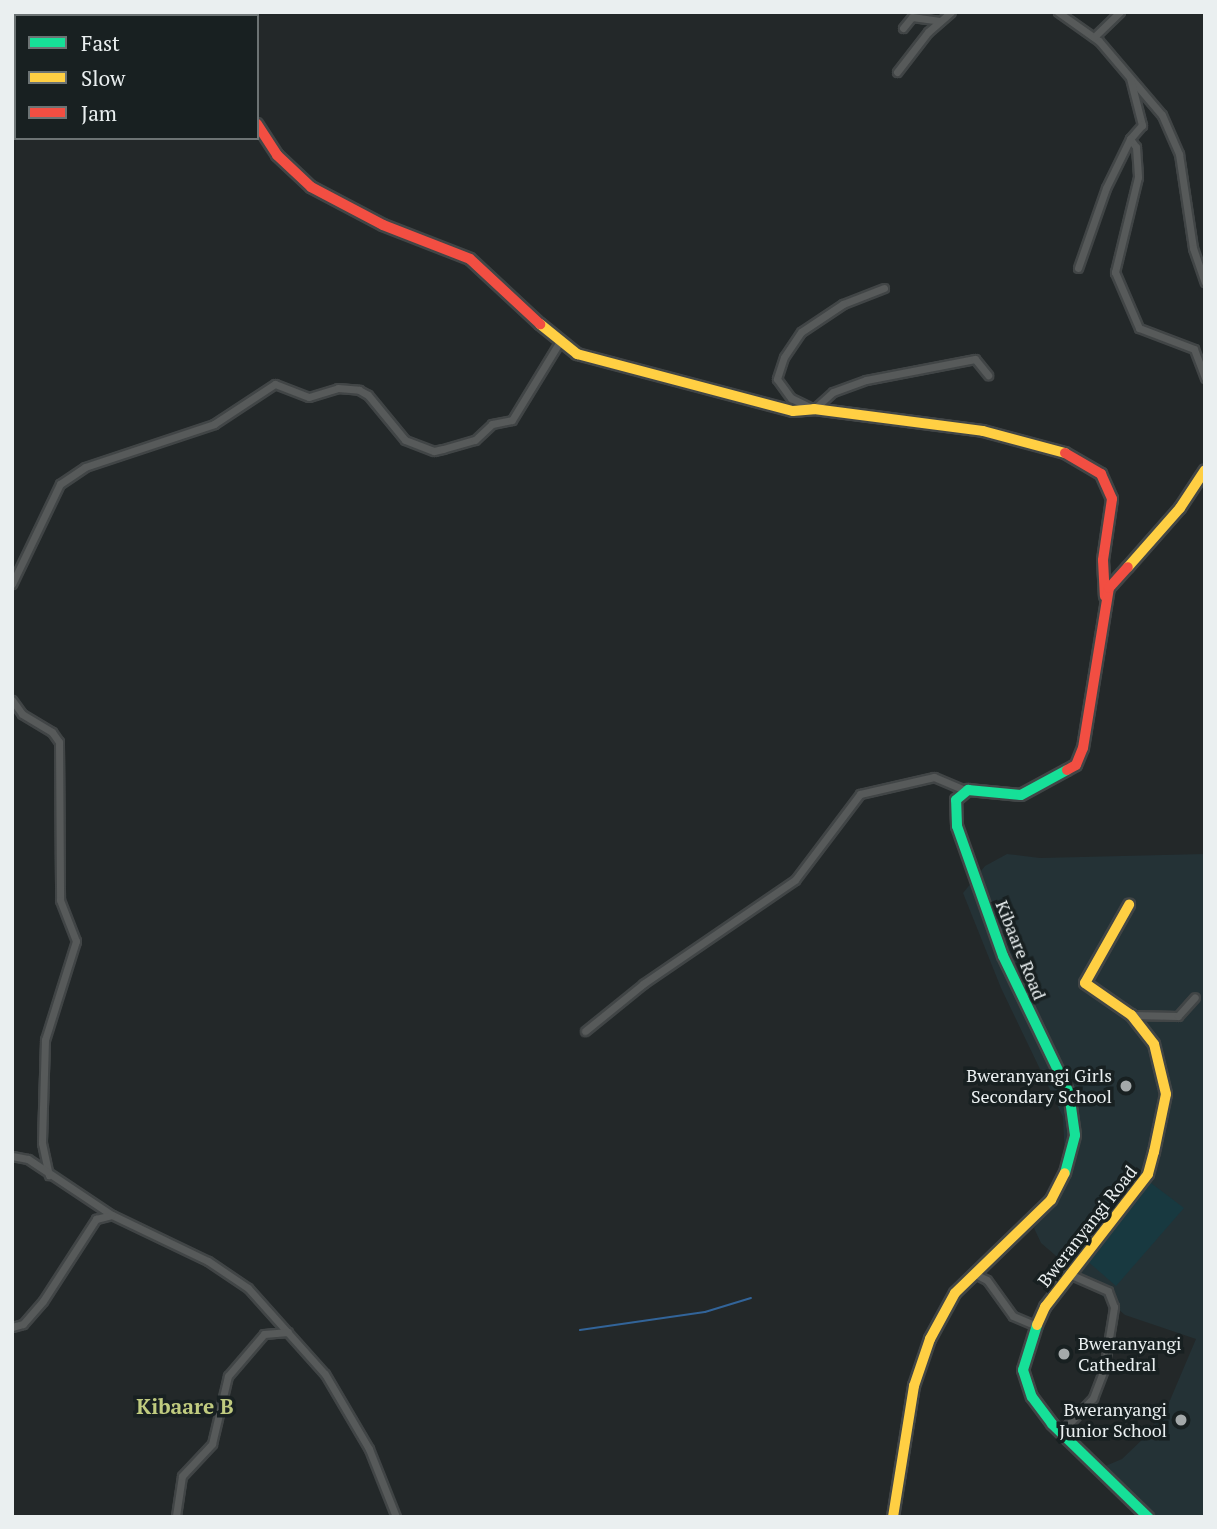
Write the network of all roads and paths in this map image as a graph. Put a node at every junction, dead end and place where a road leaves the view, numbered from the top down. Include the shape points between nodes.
1 (951, 12) edge
2 (1058, 12) edge
3 (1120, 12) edge
4 (940, 22) junction
5 (903, 28) dead end
6 (1094, 37) junction
7 (897, 72) dead end
8 (1130, 78) junction
9 (259, 127) edge
10 (1130, 139) junction
11 (1078, 268) dead end
12 (1205, 282) edge
13 (884, 288) dead end
14 (559, 343) junction
15 (988, 375) dead end
16 (1205, 378) edge
17 (814, 409) junction
18 (1205, 470) edge
19 (12, 584) edge
20 (1105, 597) junction
21 (12, 700) edge
22 (965, 790) junction
23 (1129, 905) dead end
24 (1195, 997) dead end
25 (1130, 1015) junction
26 (585, 1031) dead end
27 (12, 1156) edge
28 (49, 1176) junction
29 (112, 1215) junction
30 (975, 1274) junction
31 (1068, 1274) junction
32 (1036, 1326) junction
33 (12, 1327) edge
34 (288, 1332) junction
35 (1061, 1432) junction
36 (176, 1516) edge
37 (396, 1517) edge
38 (892, 1517) edge
39 (1148, 1517) edge

1 - 4 street
2 - 6 street
3 - 6 street
4 - 5 street via 912,17
4 - 7 street
6 - 8 street
8 - 10 street via 1142,125
8 - 12 street via 1161,115 1176,143 1190,207 1193,248
9 - 14 street via 277,155 311,187 396,231 470,259
10 - 11 street via 1106,188 1106,199
10 - 16 street via 1136,147 1138,177 1134,205 1118,247 1117,278 1128,293 1130,312 1139,328 1194,349
13 - 17 street via 811,323 792,343 779,383 792,398
14 - 17 street via 577,354 716,392 793,411
14 - 19 street via 542,364 512,421 492,424 475,440 443,449 433,451 405,440 359,390 338,388 309,397 275,384 214,424 85,467 60,484
15 - 17 street via 975,359 899,373 833,392
17 - 20 street via 1041,443 1094,467 1112,499 1103,559
18 - 20 street via 1180,508 1113,581
20 - 22 street via 1083,748 1076,765 1021,795
21 - 28 street via 22,714 52,732 59,743 58,884 76,941 44,1047 42,1143
22 - 26 street via 934,777 860,794 795,880
22 - 30 street, Kibaare Road via 956,800 957,826 1003,956 1069,1093 1076,1122 1068,1165 1057,1192 1034,1220
23 - 25 street, Bweranyangi Road via 1085,984
24 - 25 street via 1178,1016
25 - 31 street, Bweranyangi Road via 1150,1036 1166,1088 1154,1152 1148,1174
27 - 28 street via 28,1159
28 - 29 street
29 - 33 street via 96,1219 43,1301 23,1324
29 - 34 street via 208,1261 248,1288
30 - 32 street via 987,1280 1013,1316
30 - 38 street, Kibaare Road via 949,1300 920,1360
31 - 32 street, Bweranyangi Road
31 - 35 street via 1108,1291 1114,1307 1104,1369 1093,1398
32 - 35 street, Bweranyangi Road via 1024,1361 1024,1378 1037,1406
34 - 36 street via 264,1334 228,1376 212,1444 182,1476
34 - 37 street via 345,1405 381,1475
35 - 39 street, Bweranyangi Road

